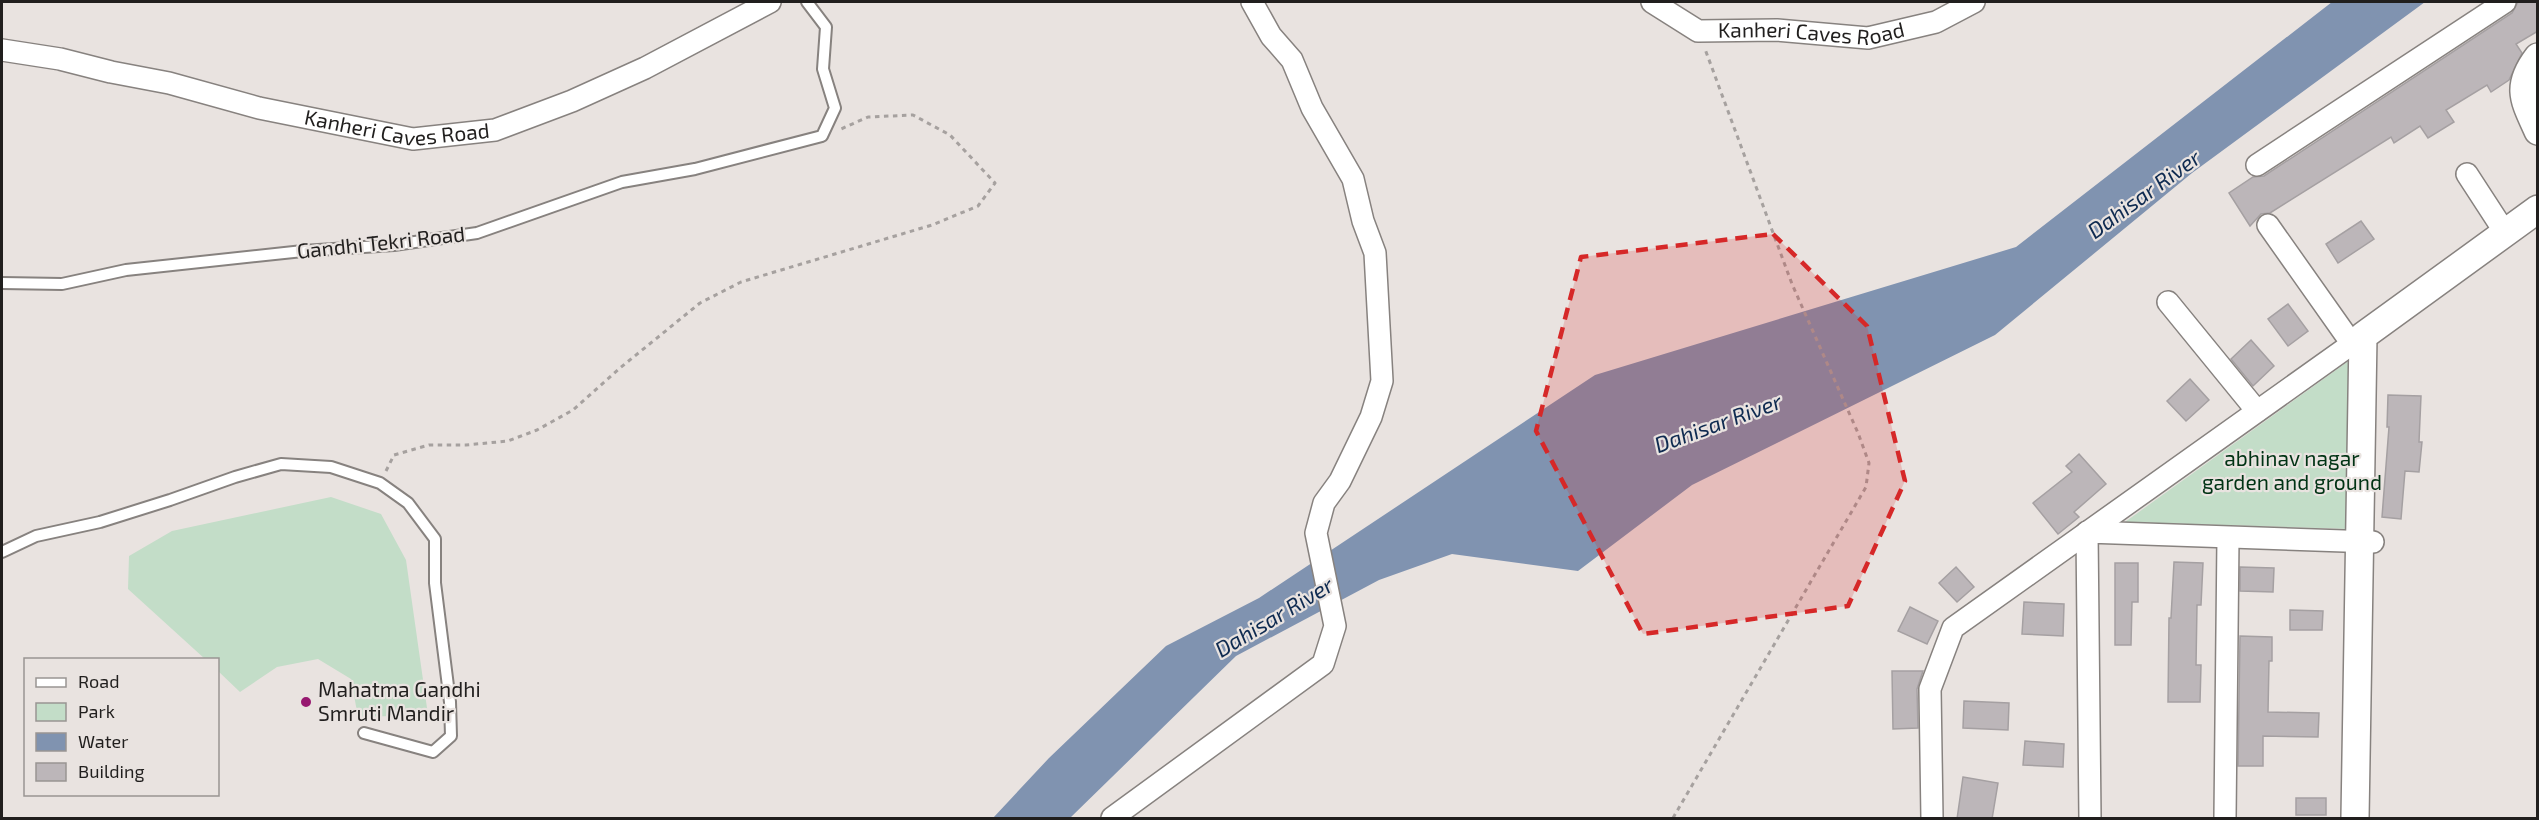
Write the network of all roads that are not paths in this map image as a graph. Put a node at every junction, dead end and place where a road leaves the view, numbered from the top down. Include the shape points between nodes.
1 (770, 2) edge
2 (807, 2) edge
3 (1252, 2) edge
4 (1652, 2) edge
5 (1974, 2) edge
6 (2505, 2) edge
7 (2, 50) edge
8 (2538, 57) edge
9 (2538, 131) edge
10 (2257, 165) dead end
11 (2467, 174) dead end
12 (2538, 209) edge
13 (2268, 225) dead end
14 (2506, 234) junction
15 (2, 283) edge
16 (2168, 302) dead end
17 (2362, 336) junction
18 (2258, 411) junction
19 (2087, 532) junction
20 (2228, 538) junction
21 (2366, 542) junction
22 (2, 552) edge
23 (2365, 648) junction
24 (364, 733) dead end
25 (1112, 819) edge
26 (1932, 819) edge
27 (2090, 819) edge
28 (2224, 819) edge
29 (2355, 819) edge
30 (2370, 819) edge

1 - 7 street, Kanheri Caves Road via 645,68 572,101 495,130 413,139 259,108 60,59
2 - 15 lane, Gandhi Tekri Road via 826,27 823,69 835,108 822,136 695,169 622,182 477,233 394,245 303,250 138,268 62,284
3 - 25 street via 1270,36 1292,60 1312,108 1353,179 1375,253 1382,381 1371,417 1340,481 1324,503 1316,533 1335,626 1323,664
4 - 5 street, Kanheri Caves Road via 1698,31 1778,30 1868,38 1936,22
6 - 10 street
8 - 9 street via 2524,77 2524,100
11 - 14 street
12 - 14 street
13 - 17 street
14 - 17 street
16 - 18 street
17 - 18 street
17 - 21 street
18 - 19 street
19 - 20 street
19 - 26 street via 1953,628 1930,689
19 - 27 street
20 - 21 street
20 - 28 street
21 - 23 street
22 - 24 lane via 36,536 100,522 281,464 331,467 381,483 408,503 435,539 435,583 451,736 434,752
23 - 29 street
23 - 30 street

